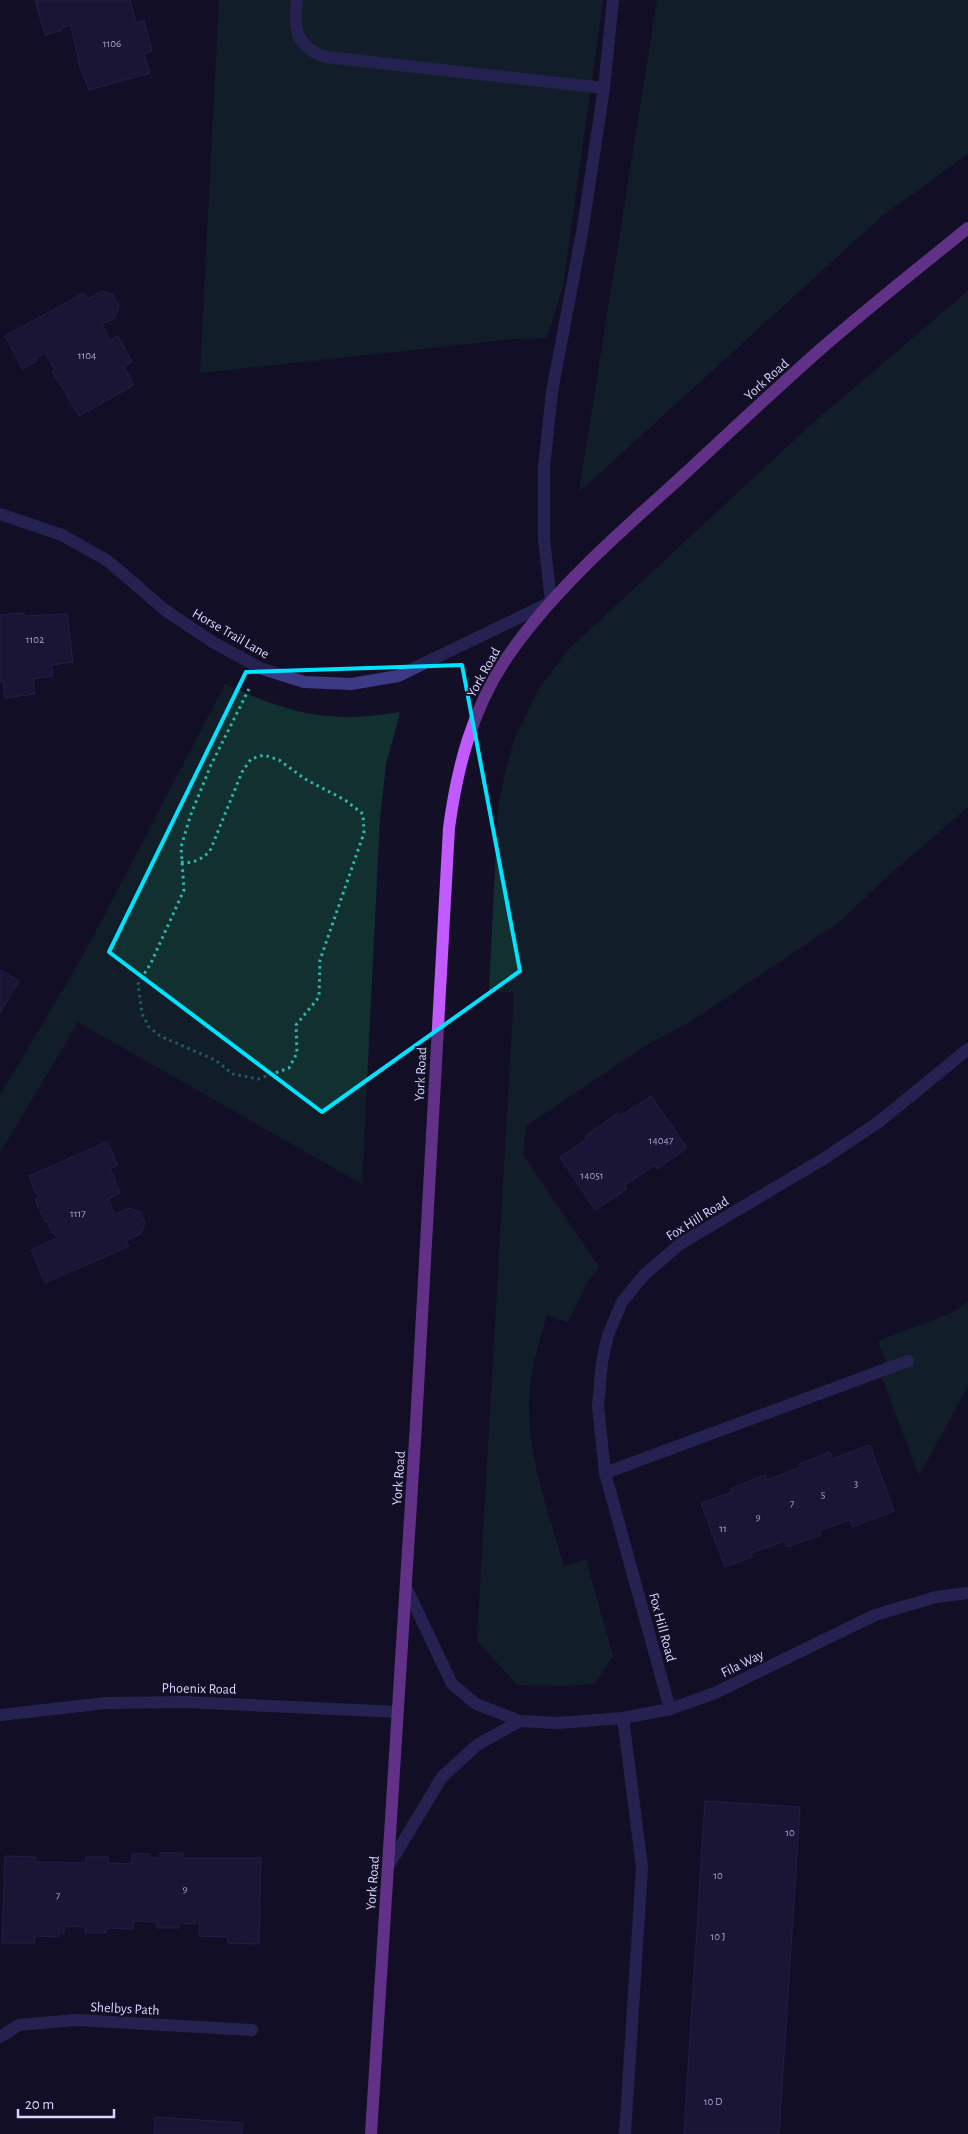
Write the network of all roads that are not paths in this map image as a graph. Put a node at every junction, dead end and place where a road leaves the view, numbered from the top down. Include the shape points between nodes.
1 (297, 0) edge
2 (613, 0) edge
3 (604, 88) junction
4 (968, 228) edge
5 (0, 514) edge
6 (551, 602) junction
7 (968, 1049) edge
8 (908, 1360) dead end
9 (605, 1474) junction
10 (406, 1587) junction
11 (968, 1592) edge
12 (670, 1708) junction
13 (398, 1712) junction
14 (0, 1715) edge
15 (623, 1718) junction
16 (520, 1722) junction
17 (389, 1865) junction
18 (252, 2030) dead end
19 (0, 2037) edge
20 (371, 2134) edge
21 (625, 2134) edge

1 - 3 street via 295,22 302,42 311,52 326,57
2 - 3 street
3 - 6 street via 583,227 551,401 544,467 544,539
4 - 6 main road, York Road via 813,356 633,520
5 - 6 street, Horse Trail Lane via 62,535 108,561 165,610 211,641 260,668 304,682 351,684 398,676
6 - 10 main road, York Road via 524,633 485,694 463,752 455,787 449,828
7 - 9 street, Fox Hill Road via 880,1121 825,1158 680,1244 644,1275 622,1302 608,1334 602,1362 598,1406
8 - 9 street
9 - 12 street, Fox Hill Road
10 - 13 main road, York Road
10 - 16 street, Fila Way via 452,1684 476,1704
11 - 12 street, Fila Way via 875,1615 715,1694
12 - 15 street, Fila Way
13 - 14 street, Phoenix Road via 186,1702 106,1703
13 - 17 main road, York Road
15 - 16 street, Fila Way
15 - 21 street via 642,1867
16 - 17 street, Fila Way via 476,1745 442,1777
17 - 20 main road, York Road
18 - 19 street, Shelbys Path via 76,2020 19,2024

